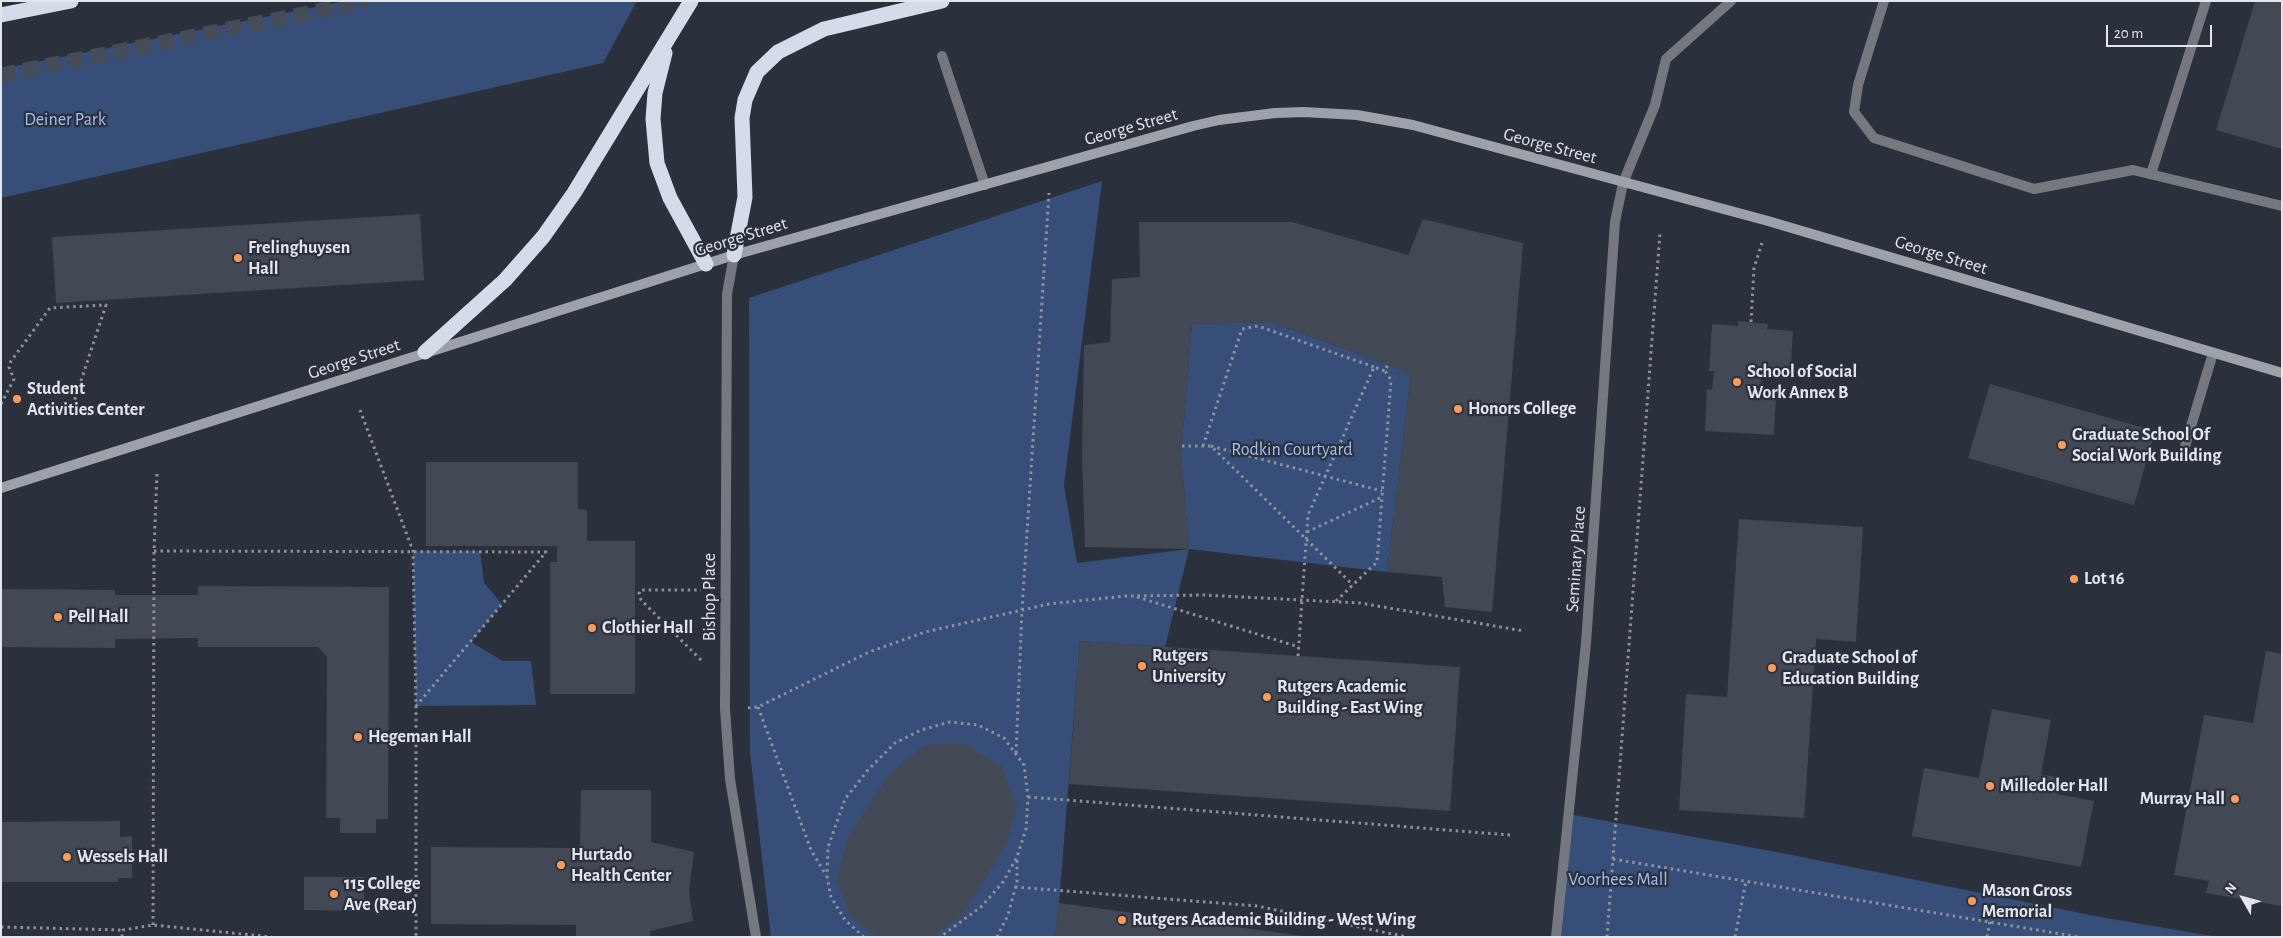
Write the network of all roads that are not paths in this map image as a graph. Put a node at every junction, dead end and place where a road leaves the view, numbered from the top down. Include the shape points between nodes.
1 (71, 1) edge
2 (691, 1) edge
3 (942, 1) edge
4 (1731, 1) edge
5 (1884, 1) edge
6 (2206, 1) edge
7 (1, 15) edge
8 (669, 39) junction
9 (942, 56) dead end
10 (2151, 174) junction
11 (1623, 183) junction
12 (985, 185) junction
13 (2282, 206) edge
14 (734, 255) junction
15 (706, 264) junction
16 (425, 352) junction
17 (2213, 353) junction
18 (2282, 373) edge
19 (2183, 453) dead end
20 (1, 488) edge
21 (756, 937) edge
22 (1556, 937) edge

1 - 7 highway
2 - 8 highway
3 - 14 highway via 824,29 778,52 756,72 742,118 745,197
4 - 11 street, Seminary Place via 1666,58 1655,105
5 - 10 street via 1858,86 1854,112 1874,138 2034,189 2133,170
6 - 10 street
8 - 15 highway via 655,93 653,119 657,163 666,190
8 - 16 highway via 558,217 505,280
9 - 12 street
10 - 13 street
11 - 12 street, George Street via 1387,119 1304,112 1248,116 1193,126
11 - 17 street, George Street via 1768,220
11 - 22 street, Seminary Place via 1615,222 1586,643
12 - 14 street, George Street
14 - 15 street, George Street
14 - 21 street, Bishop Place via 727,294 725,709 730,780
15 - 16 street, George Street
16 - 20 street, George Street
17 - 18 street, George Street
17 - 19 street

